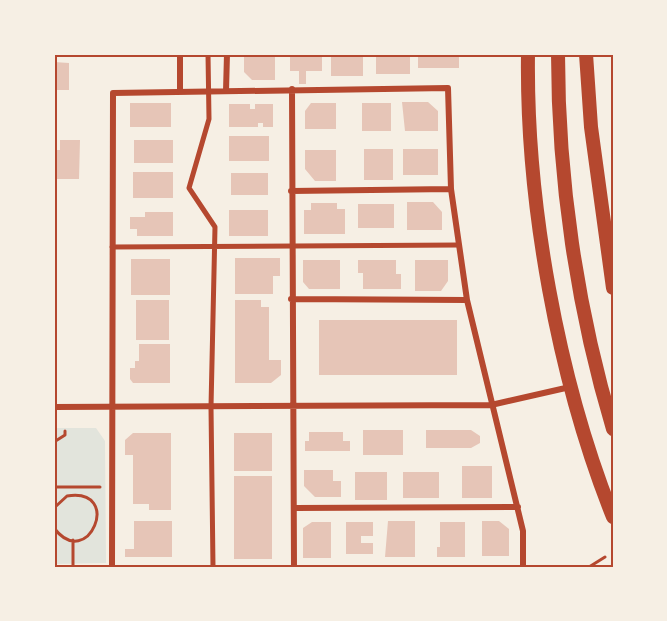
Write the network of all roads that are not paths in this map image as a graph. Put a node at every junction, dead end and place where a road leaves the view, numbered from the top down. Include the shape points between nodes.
1 (180, 54) edge
2 (208, 54) edge
3 (227, 54) edge
4 (528, 54) edge
5 (558, 54) edge
6 (586, 54) edge
7 (292, 89) junction
8 (206, 91) junction
9 (226, 91) junction
10 (180, 92) junction
11 (451, 189) junction
12 (291, 191) junction
13 (459, 244) junction
14 (291, 246) junction
15 (215, 247) junction
16 (112, 248) junction
17 (613, 288) edge
18 (291, 299) junction
19 (467, 300) junction
20 (572, 386) junction
21 (491, 405) junction
22 (54, 406) edge
23 (111, 407) junction
24 (211, 407) junction
25 (293, 407) junction
26 (613, 429) edge
27 (518, 507) junction
28 (295, 508) junction
29 (613, 517) edge
30 (112, 567) edge
31 (213, 567) edge
32 (294, 567) edge
33 (523, 567) edge

1 - 10 street
2 - 8 street
3 - 9 street
4 - 20 main road via 527,86 539,218
5 - 26 main road via 560,130 570,222 586,322
6 - 17 main road via 591,135
7 - 9 street
7 - 11 street via 448,88
7 - 12 street
8 - 9 street
8 - 10 street
8 - 15 street via 209,119 189,188 215,227
10 - 16 street via 113,93
11 - 12 street
11 - 13 street
12 - 14 street
13 - 14 street
13 - 19 street
14 - 15 street
14 - 18 street
15 - 16 street
15 - 24 street
16 - 23 street
18 - 19 street
18 - 25 street
19 - 21 street
20 - 21 street
20 - 29 main road
21 - 25 street
21 - 27 street
22 - 23 street
23 - 24 street
23 - 30 street
24 - 25 street
24 - 31 street
25 - 28 street
27 - 28 street
27 - 33 street
28 - 32 street

